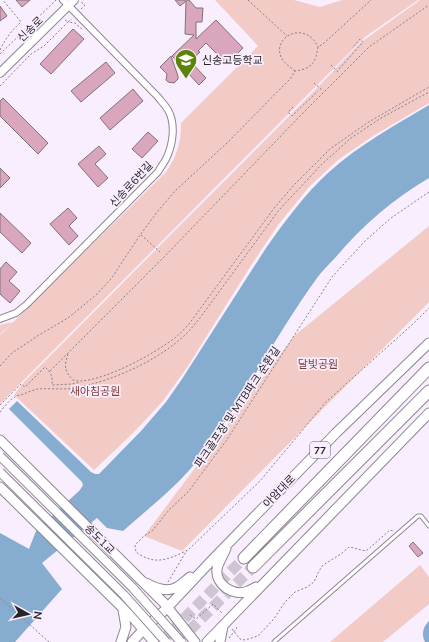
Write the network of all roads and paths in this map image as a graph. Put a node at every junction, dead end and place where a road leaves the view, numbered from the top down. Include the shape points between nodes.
1 (4, 0) edge
2 (56, 0) edge
3 (79, 0) edge
4 (248, 0) edge
5 (370, 0) edge
6 (69, 2) edge
7 (84, 5) dead end
8 (429, 5) edge
9 (84, 30) dead end
10 (287, 36) junction
11 (318, 47) junction
12 (352, 48) dead end
13 (0, 50) edge
14 (0, 54) edge
15 (331, 65) dead end
16 (339, 69) dead end
17 (295, 71) junction
18 (0, 73) edge
19 (339, 73) dead end
20 (314, 83) dead end
21 (0, 86) edge
22 (429, 87) edge
23 (322, 90) dead end
24 (318, 91) dead end
25 (429, 92) edge
26 (293, 107) dead end
27 (429, 192) edge
28 (140, 235) junction
29 (160, 252) dead end
30 (429, 308) edge
31 (0, 319) edge
32 (429, 343) edge
33 (68, 353) junction
34 (0, 366) edge
35 (429, 368) edge
36 (50, 371) junction
37 (81, 381) junction
38 (429, 391) edge
39 (0, 405) edge
40 (0, 412) edge
41 (429, 413) edge
42 (0, 440) edge
43 (0, 456) edge
44 (0, 472) edge
45 (0, 487) edge
46 (429, 526) edge
47 (395, 531) dead end
48 (228, 543) junction
49 (188, 550) junction
50 (244, 558) tunnel mouth
51 (213, 559) junction
52 (253, 567) tunnel mouth
53 (134, 574) junction
54 (266, 581) junction
55 (166, 585) dead end
56 (0, 598) edge
57 (167, 608) junction
58 (123, 610) junction
59 (190, 615) dead end
60 (223, 615) dead end
61 (223, 626) junction
62 (235, 626) dead end
63 (232, 629) dead end
64 (143, 630) junction
65 (234, 632) junction
66 (224, 641) edge
67 (50, 642) edge
68 (121, 642) edge
69 (132, 642) edge
70 (154, 642) edge
71 (166, 642) edge
72 (181, 642) edge
73 (194, 642) edge
74 (207, 642) edge
75 (274, 642) edge

1 - 13 path via 21,22 6,38
2 - 14 path
3 - 7 path
4 - 10 path
5 - 11 path
6 - 18 main road, 신송로
6 - 31 street, 신송로6번길 via 165,106 172,123 171,146 158,172 26,305 16,314
8 - 33 path via 369,47
9 - 21 path via 75,23 68,22 44,46 31,54
10 - 11 path via 296,32 306,34 315,40
10 - 17 path via 281,44 280,52 288,66
11 - 17 path via 312,66
12 - 16 path via 360,39 363,42
15 - 19 path
17 - 28 path via 227,143 176,190
20 - 23 path
22 - 37 path via 367,123 325,154 275,207 178,336 126,367
24 - 26 path via 292,116 288,112
25 - 40 path via 351,138 320,165 279,210 199,320 175,344 132,369 103,381 73,388 39,389 15,397
27 - 49 path, 파크골프장 및 MTB파크 순환길 via 391,218 332,277 226,442 188,492 152,531 135,545 136,552 149,559 162,560
28 - 29 path
28 - 34 path via 111,279 96,294 68,318 12,353
30 - 49 path, 파크골프장 및 MTB파크 순환길 via 325,403 260,481
32 - 48 main road, 아암대로 / 77
33 - 36 path
33 - 37 path via 65,364 67,373 73,380
35 - 50 highway, 아암대로
36 - 37 path via 52,385
36 - 39 path via 45,367 25,387 21,384
38 - 52 highway
41 - 54 main road
42 - 53 main road
43 - 72 main road, 송도1교, bridge via 132,587
44 - 71 main road, 송도1교, bridge via 124,595
45 - 58 main road
46 - 75 lane via 421,516 418,516
47 - 65 path via 390,530 366,551 349,547 323,565 314,582 295,592 258,636 245,640 240,639
48 - 51 main road, 아암대로 / 77
48 - 54 main road via 217,570 218,579 224,587 233,592 247,592
49 - 55 path
51 - 53 main road via 177,588 168,590 147,584
51 - 57 main road, 아암대로 / 77
53 - 57 main road
54 - 61 main road
56 - 67 path
57 - 64 main road, 아암대로 / 77
57 - 73 main road
58 - 64 main road
58 - 68 main road via 126,627
59 - 60 path via 196,619 212,604
61 - 66 main road
61 - 74 main road
62 - 65 path via 237,628
63 - 65 path
64 - 69 main road, 아암대로 / 77
64 - 70 main road
65 - 66 path

